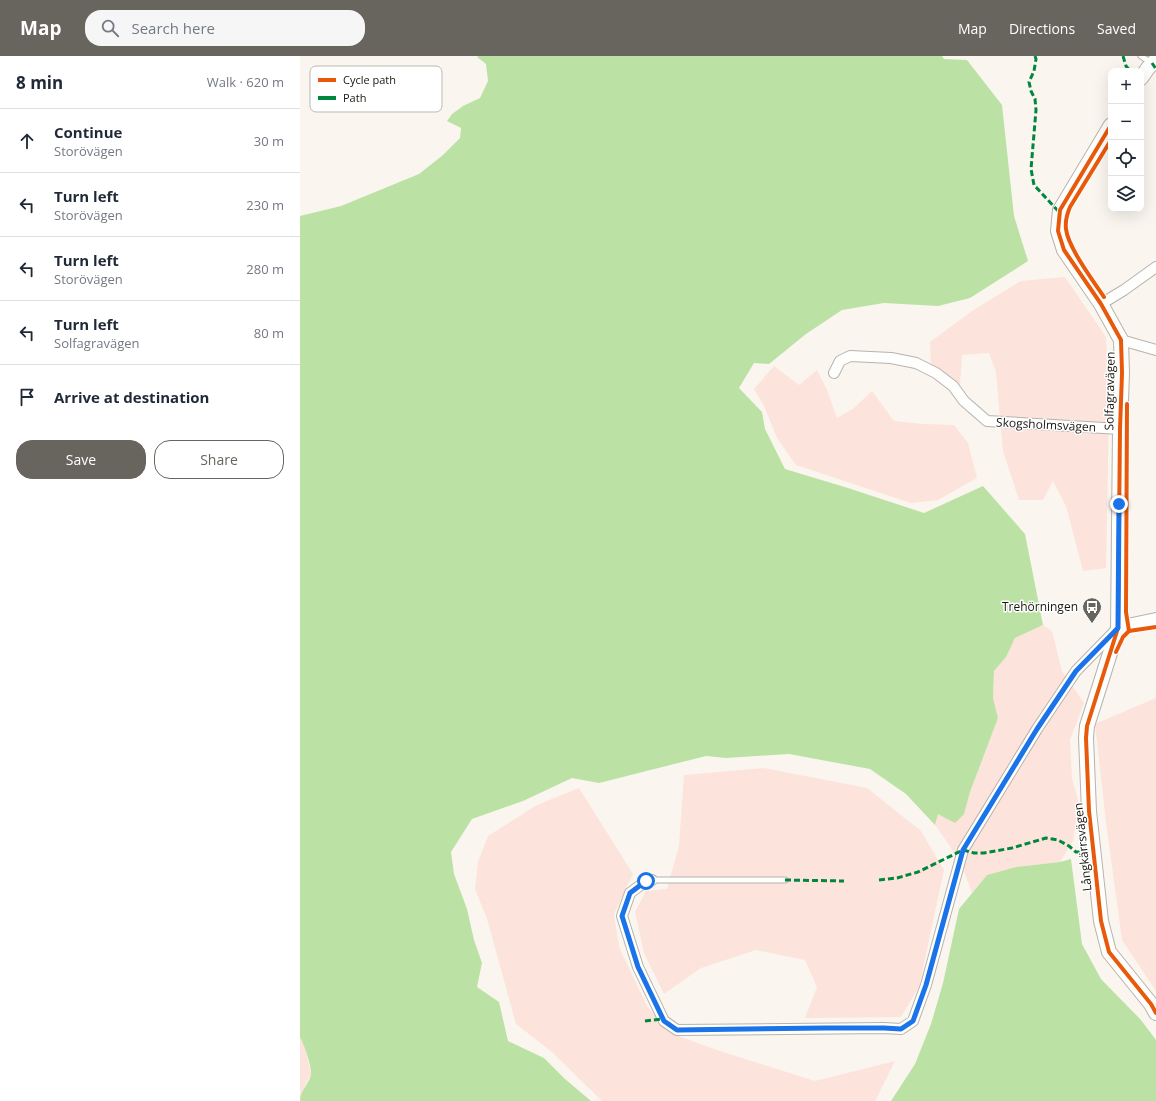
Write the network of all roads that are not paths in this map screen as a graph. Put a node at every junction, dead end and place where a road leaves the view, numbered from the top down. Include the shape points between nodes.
1 (1150, 60) edge
2 (1144, 72) edge
3 (1108, 130) edge
4 (1156, 267) edge
5 (1101, 304) junction
6 (1121, 340) junction
7 (1156, 350) edge
8 (834, 372) dead end
9 (1120, 429) junction
10 (1156, 620) edge
11 (1118, 628) junction
12 (1107, 664) joint
13 (652, 880) joint
14 (785, 880) dead end
15 (1156, 1013) edge

1 - 2 street
3 - 5 street, Solfagravägen via 1060,210 1058,231 1064,250
4 - 5 street
5 - 6 street, Solfagravägen
6 - 7 street
6 - 9 street, Solfagravägen
8 - 9 street, Skogsholmsvägen via 840,361 850,356 891,358 916,363 936,373 987,421
9 - 11 street, Solfagravägen
10 - 11 street
11 - 12 street, Solfagravägen
11 - 13 street via 1076,671 1037,729 963,850 921,1000 913,1021 901,1029 677,1030 664,1021 638,967 622,916 630,893 646,881
12 - 15 street, Långkärrsvägen via 1087,726 1086,738 1089,811 1101,921 1109,952
13 - 14 lane

